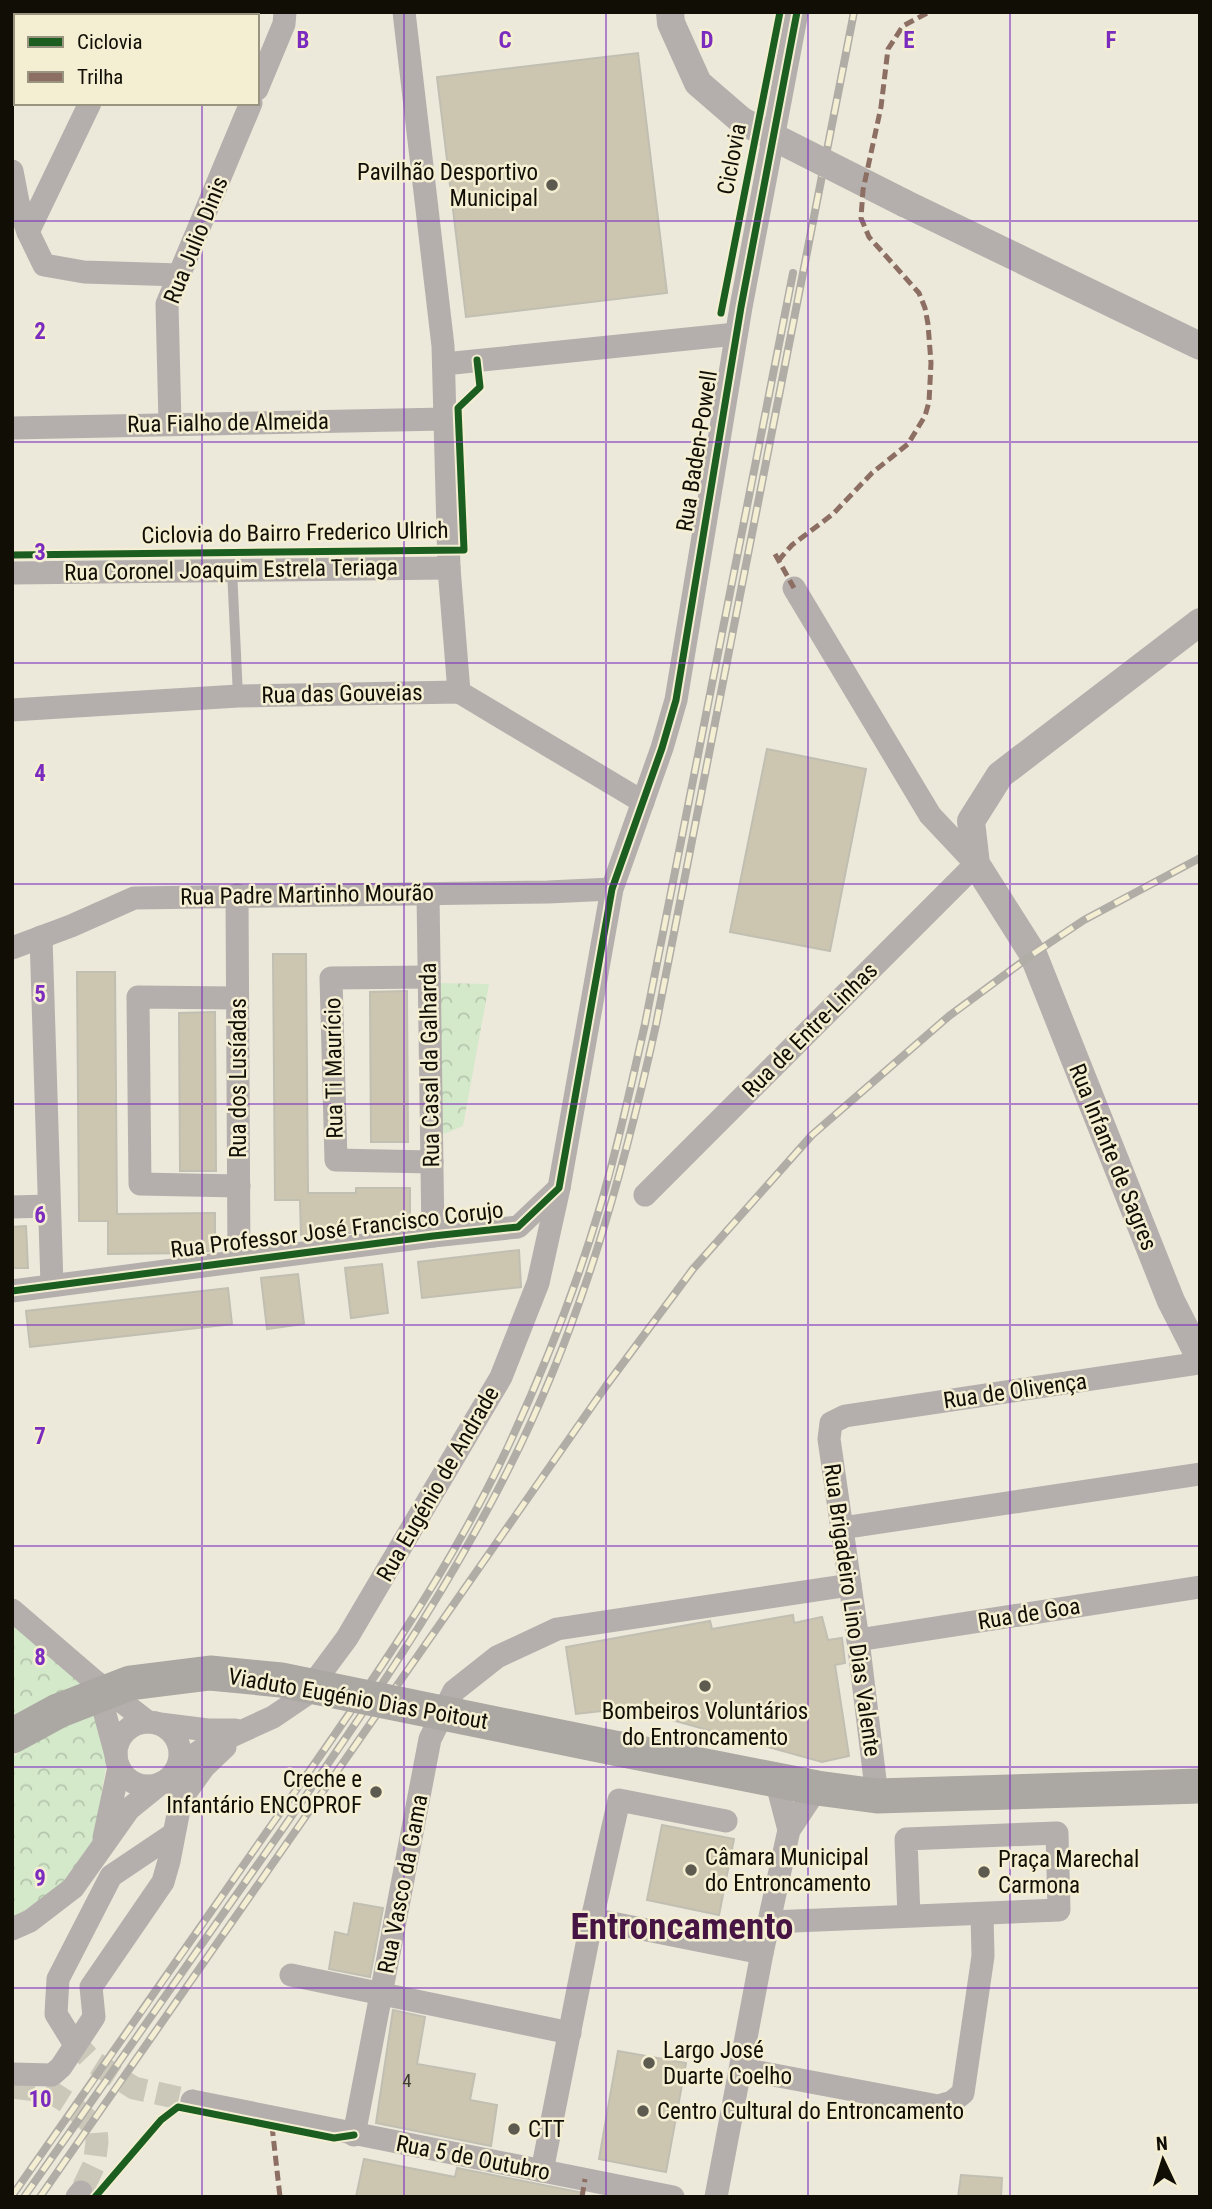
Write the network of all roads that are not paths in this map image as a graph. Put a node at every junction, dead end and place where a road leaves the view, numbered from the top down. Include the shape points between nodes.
1 (285, 12) edge
2 (404, 12) edge
3 (670, 12) edge
4 (797, 12) edge
5 (259, 84) edge
6 (89, 105) edge
7 (250, 105) edge
8 (12, 171) edge
9 (28, 232) junction
10 (180, 275) junction
11 (736, 334) junction
12 (1200, 346) edge
13 (444, 364) junction
14 (444, 419) junction
15 (170, 424) junction
16 (12, 428) edge
17 (449, 568) junction
18 (232, 570) junction
19 (12, 573) edge
20 (794, 588) dead end
21 (1200, 622) edge
22 (458, 692) junction
23 (238, 696) junction
24 (12, 710) edge
25 (643, 802) junction
26 (976, 864) junction
27 (612, 889) junction
28 (428, 894) junction
29 (237, 895) junction
30 (41, 937) junction
31 (12, 948) edge
32 (429, 977) junction
33 (237, 998) junction
34 (432, 1162) junction
35 (239, 1186) junction
36 (559, 1188) junction
37 (645, 1195) dead end
38 (48, 1206) junction
39 (12, 1207) edge
40 (433, 1236) junction
41 (239, 1261) junction
42 (52, 1285) junction
43 (12, 1291) edge
44 (1200, 1360) edge
45 (831, 1423) joint
46 (1200, 1474) edge
47 (842, 1528) junction
48 (850, 1585) junction
49 (1200, 1587) edge
50 (12, 1610) edge
51 (858, 1640) junction
52 (91, 1678) junction
53 (154, 1723) junction
54 (242, 1730) junction
55 (12, 1737) edge
56 (117, 1761) junction
57 (170, 1775) junction
58 (776, 1780) junction
59 (1200, 1786) edge
60 (817, 1788) junction
61 (877, 1796) junction
62 (181, 1799) junction
63 (726, 1821) dead end
64 (789, 1830) junction
65 (172, 1835) junction
66 (102, 1848) junction
67 (982, 1914) junction
68 (909, 1916) junction
69 (592, 1919) junction
70 (769, 1922) junction
71 (12, 1929) edge
72 (762, 1953) junction
73 (291, 1975) dead end
74 (382, 1994) junction
75 (569, 2033) junction
76 (72, 2040) tunnel mouth
77 (742, 2069) junction
78 (12, 2074) edge
79 (185, 2104) joint
80 (354, 2135) junction
81 (542, 2171) junction
82 (84, 2195) edge
83 (673, 2197) edge
84 (716, 2197) edge

1 - 5 street
2 - 13 street
3 - 12 street, bridge via 698,83 743,121
4 - 11 street, Rua Baden-Powell
6 - 9 street
7 - 10 street, Rua Julio Dinis
8 - 9 street
9 - 10 street via 44,265 84,272
10 - 15 street, Rua Julio Dinis via 167,304
11 - 13 street
11 - 25 street, Rua Baden-Powell via 676,700
13 - 14 street
14 - 15 street, Rua Fialho de Almeida
14 - 17 street
15 - 16 street, Rua Fialho de Almeida
17 - 18 street, Rua Coronel Joaquim Estrela Teriaga
17 - 22 street
18 - 19 street, Rua Coronel Joaquim Estrela Teriaga
18 - 23 lane
20 - 26 street via 930,815
21 - 26 street via 1000,775 971,821
22 - 23 street, Rua das Gouveias
22 - 25 street
23 - 24 street, Rua das Gouveias
25 - 27 street, Rua Baden-Powell
26 - 37 street, Rua de Entre-Linhas
26 - 44 street, Rua Infante de Sagres via 1033,954 1171,1301
27 - 28 street, Rua Padre Martinho Mourão
27 - 36 street
28 - 29 street, Rua Padre Martinho Mourão
28 - 32 street, Rua Casal da Galharda
29 - 30 street, Rua Padre Martinho Mourão via 134,898
29 - 33 street, Rua dos Lusíadas
30 - 31 street, Rua Padre Martinho Mourão
30 - 38 street
32 - 34 street, Rua Casal da Galharda
32 - 34 street, Rua Ti Maurício via 331,978 336,1160
33 - 35 street, Rua dos Lusíadas
33 - 35 street via 138,997 140,1184
34 - 40 street, Rua Casal da Galharda
35 - 41 street, Rua dos Lusíadas
36 - 40 street, Rua Professor José Francisco Corujo via 518,1227
36 - 54 street, Rua Eugénio de Andrade via 538,1283 501,1377 413,1529 347,1638 303,1696 273,1717
38 - 39 street
38 - 42 street
40 - 41 street, Rua Professor José Francisco Corujo
41 - 42 street, Rua Professor José Francisco Corujo
42 - 43 street, Rua Professor José Francisco Corujo
44 - 45 street, Rua de Olivença via 845,1416
45 - 47 street, Rua Brigadeiro Lino Dias Valente via 829,1440
46 - 47 street
47 - 48 street, Rua Brigadeiro Lino Dias Valente
48 - 51 street, Rua Brigadeiro Lino Dias Valente
48 - 74 street, Rua Vasco da Gama via 557,1629 497,1657 454,1691 430,1739
49 - 51 street, Rua de Goa
50 - 52 street
51 - 61 street, Rua Brigadeiro Lino Dias Valente
52 - 53 street
52 - 56 street
53 - 54 street, Rua Eugénio de Andrade
53 - 56 street via 135,1724 125,1732 118,1742
53 - 57 street via 171,1731 178,1741 180,1753
54 - 57 street, Rua Eugénio de Andrade via 203,1749
54 - 62 street, Rua Eugénio de Andrade via 204,1767
55 - 58 main road, Viaduto Eugénio Dias Poitout, bridge via 58,1712 130,1683 210,1673 281,1680
56 - 57 street via 126,1777 137,1784 149,1786
56 - 66 street
57 - 62 street
57 - 66 street, Rua Eugénio de Andrade via 129,1809
58 - 60 main road, Viaduto Eugénio Dias Poitout
58 - 64 street
59 - 61 main road, Viaduto Eugénio Dias Poitout
60 - 61 main road, Viaduto Eugénio Dias Poitout
60 - 64 street
62 - 65 street
63 - 69 street via 619,1800
64 - 70 street
65 - 76 street via 111,1876 58,1979 56,2014
65 - 78 street via 163,1882 91,1987 94,2017 61,2067 52,2075
66 - 71 street, Rua Eugénio de Andrade via 73,1888
67 - 68 street
67 - 68 street via 1059,1910 1057,1833 906,1839
67 - 77 street via 983,1956 963,2093 952,2102 938,2106
68 - 70 street
69 - 72 street
69 - 75 street
70 - 72 street
72 - 77 street
73 - 74 street
74 - 75 street
74 - 80 street, Rua Vasco da Gama
75 - 81 street
77 - 84 street
79 - 80 street, Rua 5 de Outubro
79 - 82 lane via 161,2120
80 - 81 street, Rua 5 de Outubro
81 - 83 street, Rua 5 de Outubro

